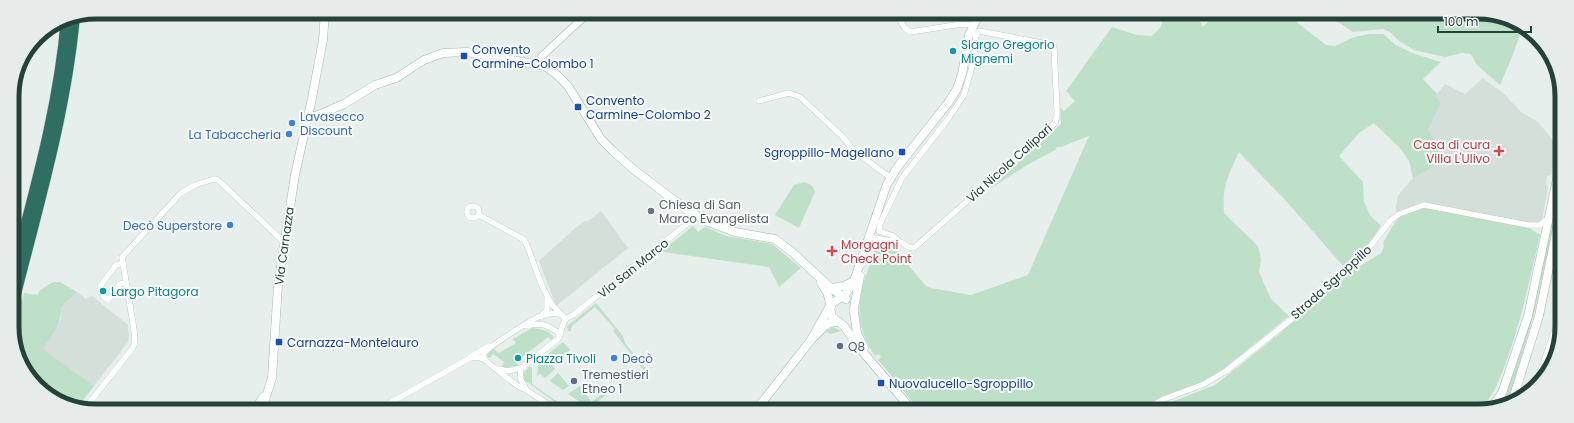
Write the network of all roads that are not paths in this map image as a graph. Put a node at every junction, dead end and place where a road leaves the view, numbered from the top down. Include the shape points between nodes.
1 (324, 19) edge
2 (582, 19) edge
3 (899, 19) edge
4 (978, 19) edge
5 (74, 23) edge
6 (65, 26) edge
7 (973, 31) junction
8 (537, 64) junction
9 (759, 101) dead end
10 (308, 116) junction
11 (890, 178) junction
12 (1555, 189) edge
13 (479, 215) dead end
14 (697, 216) junction
15 (1549, 218) junction
16 (877, 223) junction
17 (1528, 225) junction
18 (869, 237) junction
19 (1555, 238) edge
20 (890, 241) junction
21 (284, 242) junction
22 (903, 243) junction
23 (1544, 244) junction
24 (19, 249) edge
25 (863, 254) junction
26 (122, 263) junction
27 (862, 265) junction
28 (816, 275) junction
29 (854, 281) junction
30 (19, 283) edge
31 (126, 283) junction
32 (831, 288) junction
33 (547, 297) junction
34 (843, 298) junction
35 (830, 307) junction
36 (854, 310) junction
37 (560, 313) junction
38 (541, 316) junction
39 (567, 319) junction
40 (838, 322) junction
41 (523, 327) junction
42 (1555, 331) edge
43 (560, 335) junction
44 (811, 340) junction
45 (493, 345) junction
46 (866, 355) junction
47 (465, 360) junction
48 (485, 360) junction
49 (521, 368) junction
50 (498, 369) junction
51 (1541, 371) edge
52 (272, 378) junction
53 (526, 390) junction
54 (1514, 395) edge
55 (1496, 401) edge
56 (89, 403) edge
57 (258, 404) edge
58 (264, 404) edge
59 (388, 404) edge
60 (547, 404) edge
61 (761, 404) edge
62 (907, 404) edge
63 (1155, 404) edge

1 - 10 main road, Via Carnazza via 323,40
2 - 8 street via 542,56
3 - 7 street via 910,32 962,24
4 - 7 main road
5 - 30 highway via 67,85 56,139
6 - 24 highway via 48,138
7 - 11 main road via 962,74 953,96
7 - 16 street via 973,63 964,95 902,178
7 - 22 street, Via Nicola Calipari via 1053,45 1056,119 1049,129 914,248
8 - 10 main road via 467,52 443,53 424,60 396,78 375,84 344,104 316,116
8 - 14 main road via 550,70 568,86 601,139 613,151
9 - 11 street via 789,93 800,97 842,136 854,151
10 - 21 main road, Via Carnazza
11 - 16 main road
12 - 15 main road
13 - 33 street via 523,239
14 - 28 main road via 723,229 775,239
14 - 39 street, Via San Marco
15 - 17 street via 1540,225
15 - 23 main road
16 - 18 main road
16 - 22 street via 879,231
17 - 23 street via 1542,233
17 - 63 street, Strada Sgroppillo via 1424,204 1399,214 1368,250 1292,319 1226,371 1208,382
18 - 20 street, Via Nicola Calipari
18 - 25 main road
19 - 54 main road via 1539,316
20 - 22 street, Via Nicola Calipari
20 - 27 street via 874,243 867,262
21 - 26 street via 214,179 195,185 174,199 124,253
21 - 52 main road, Via Carnazza via 278,285
23 - 55 main road via 1528,316 1502,393
25 - 27 main road
25 - 29 main road
26 - 31 street
26 - 31 street via 116,266 100,286 103,296 108,300 120,284
27 - 36 main road
28 - 32 main road
28 - 35 main road via 827,292
29 - 32 main road
29 - 34 main road
31 - 56 street via 135,343
32 - 34 main road
33 - 37 street
33 - 38 street via 548,307
34 - 35 main road via 833,302
34 - 36 main road via 852,302
35 - 40 main road via 830,314
35 - 44 main road
36 - 40 main road via 850,320
36 - 46 main road via 857,333
37 - 38 street
37 - 39 street
38 - 41 street
39 - 43 street
40 - 44 main road via 825,326
40 - 46 main road
41 - 43 street via 535,324 548,326
41 - 45 street
42 - 51 street
43 - 49 street
44 - 61 main road
45 - 47 street
45 - 48 street via 484,352
46 - 62 main road
47 - 48 street via 478,356
47 - 59 street
48 - 50 street
49 - 50 street via 508,371
49 - 53 street via 520,378
50 - 53 street
52 - 57 main road
52 - 58 main road
53 - 60 street

